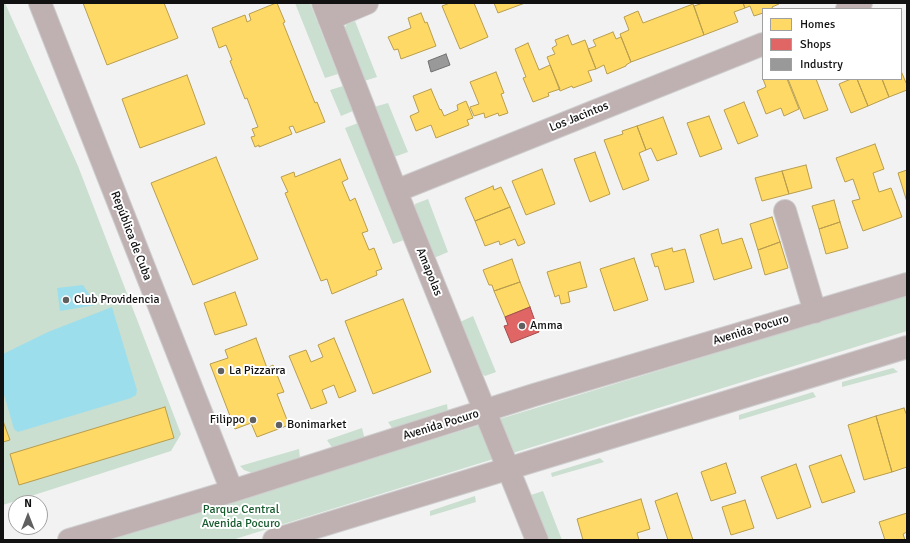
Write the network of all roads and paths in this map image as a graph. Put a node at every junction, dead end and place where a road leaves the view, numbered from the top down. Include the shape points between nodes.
1 (40, 3) edge
2 (367, 3) edge
3 (861, 3) edge
4 (849, 8) edge
5 (326, 11) edge
6 (762, 44) edge
7 (396, 191) junction
8 (785, 210) dead end
9 (907, 284) edge
10 (814, 312) junction
11 (907, 347) edge
12 (485, 411) junction
13 (508, 469) junction
14 (232, 491) junction
15 (69, 540) edge
16 (274, 540) edge
17 (537, 540) edge

1 - 14 street, República de Cuba
2 - 5 street
3 - 4 street
5 - 7 street, Amapolas
6 - 7 street, Los Jacintos
7 - 12 street, Amapolas
8 - 10 street
9 - 10 street, Avenida Pocuro
10 - 12 street, Avenida Pocuro
11 - 13 street
12 - 13 street, Amapolas
12 - 14 street, Avenida Pocuro
13 - 16 street
13 - 17 street, Amapolas
14 - 15 street, Avenida Pocuro

